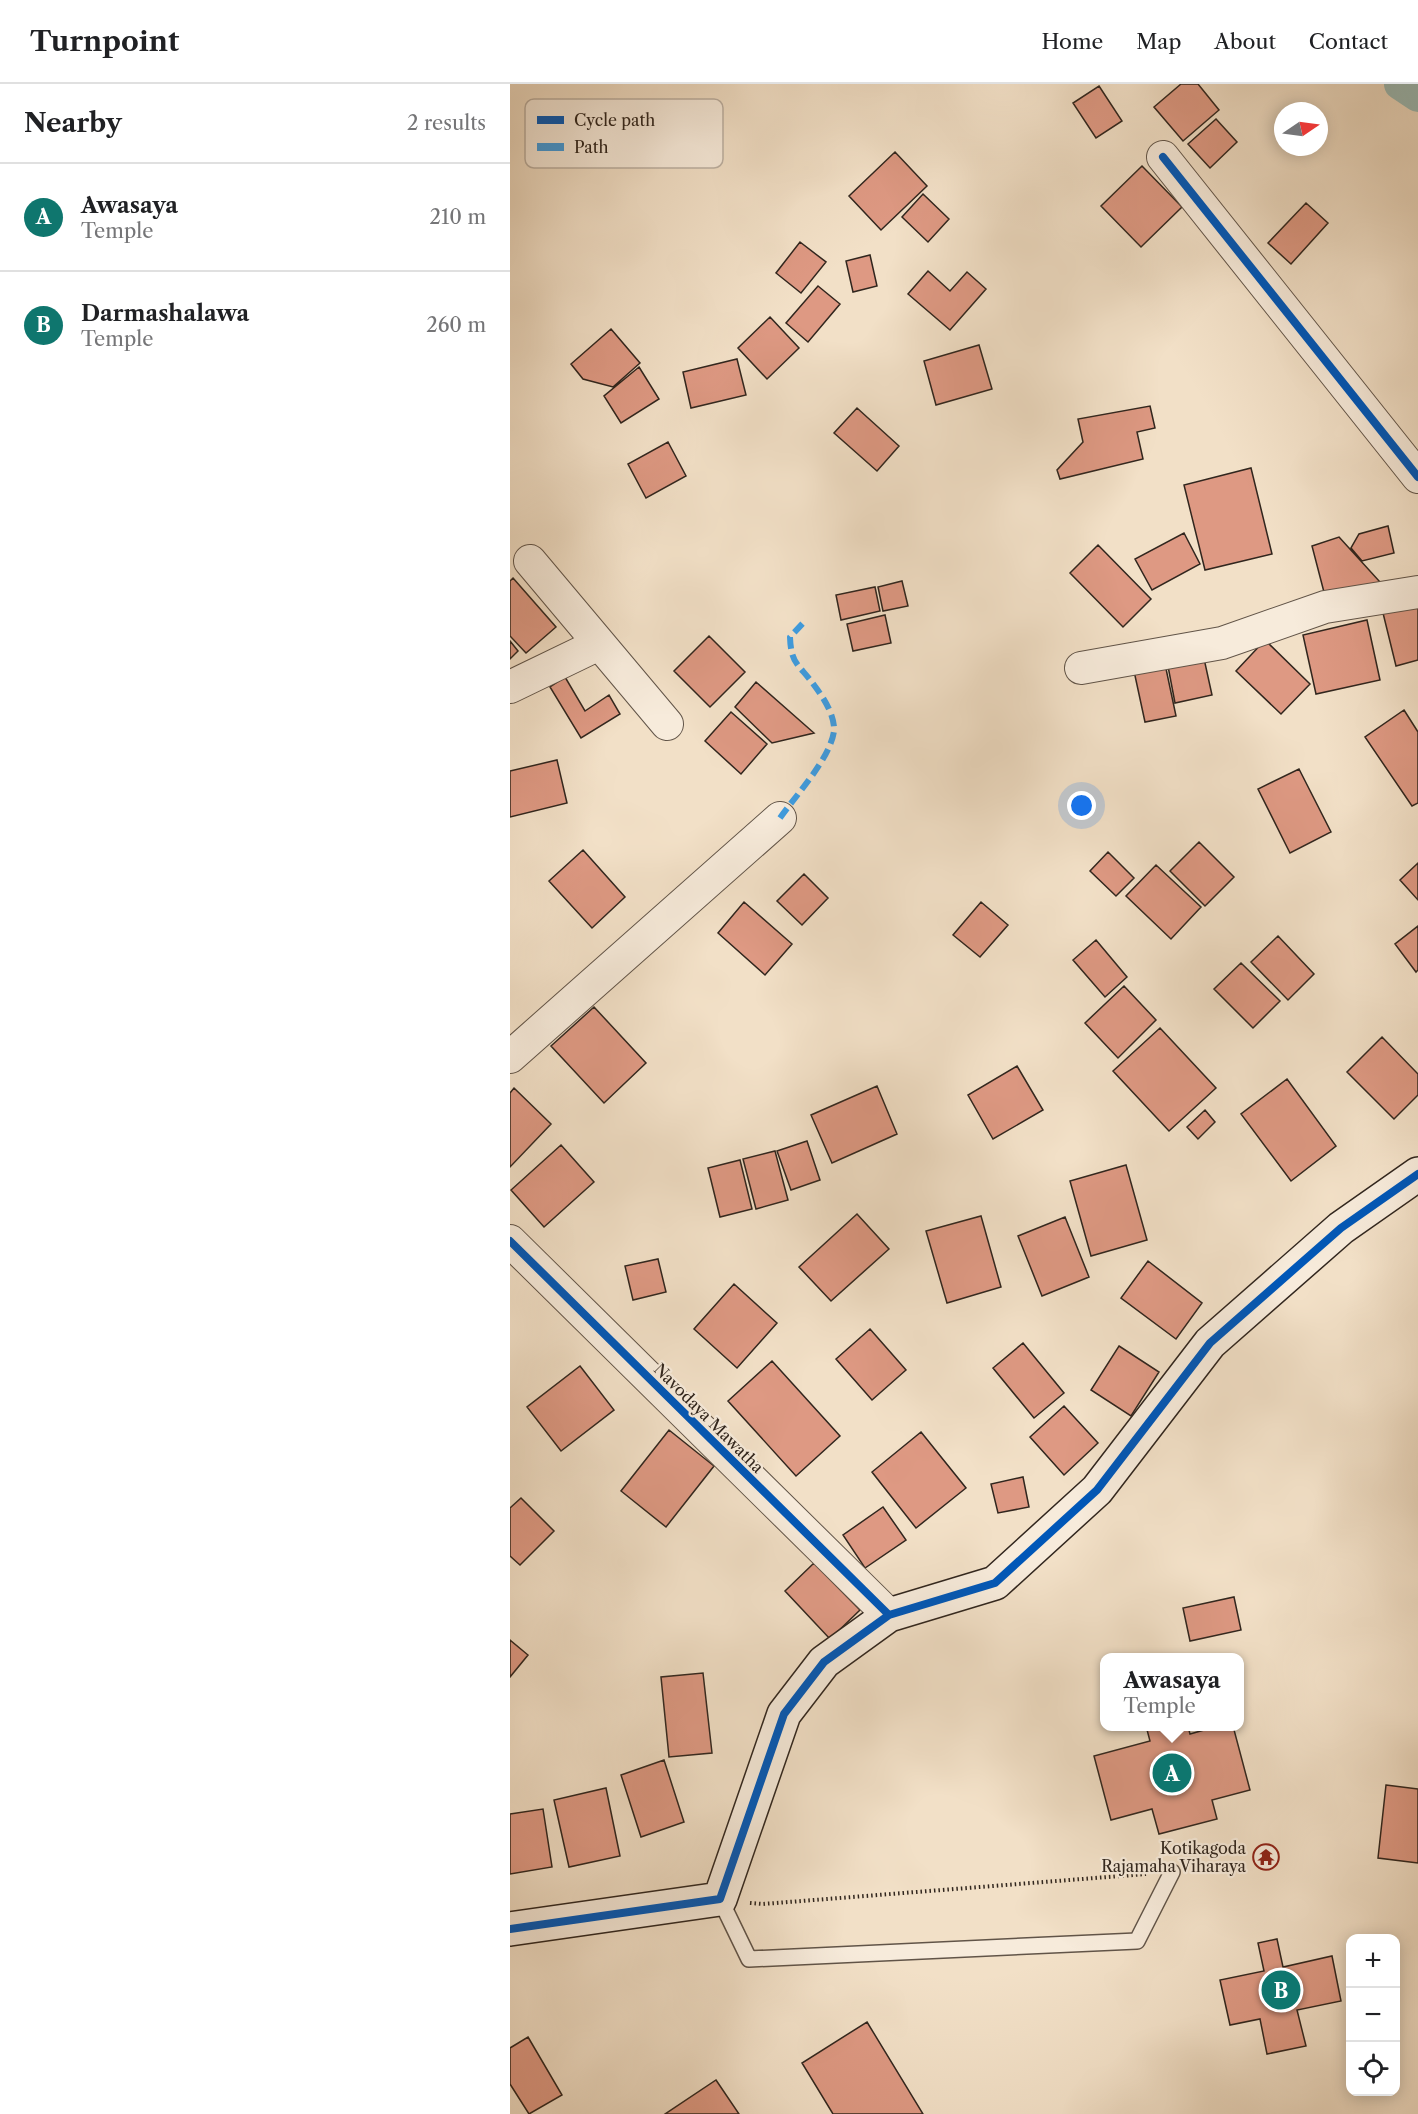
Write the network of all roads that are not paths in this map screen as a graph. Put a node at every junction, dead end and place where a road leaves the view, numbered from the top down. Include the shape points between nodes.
1 (1163, 158) dead end
2 (1418, 477) edge
3 (530, 561) dead end
4 (1418, 592) edge
5 (599, 644) junction
6 (1081, 669) dead end
7 (510, 687) edge
8 (667, 724) dead end
9 (780, 818) dead end
10 (510, 1057) edge
11 (1418, 1174) edge
12 (510, 1241) edge
13 (889, 1615) junction
14 (1172, 1872) road end
15 (720, 1899) junction
16 (510, 1929) edge

1 - 2 street
3 - 5 street
4 - 6 street via 1325,607 1222,643
5 - 7 street
5 - 8 street
9 - 10 street
11 - 13 street via 1341,1228 1210,1343 1097,1490 995,1583
12 - 13 street, Navodaya Mawatha
13 - 15 street via 824,1662 784,1714
14 - 15 lane via 1137,1941 749,1959
15 - 16 street

